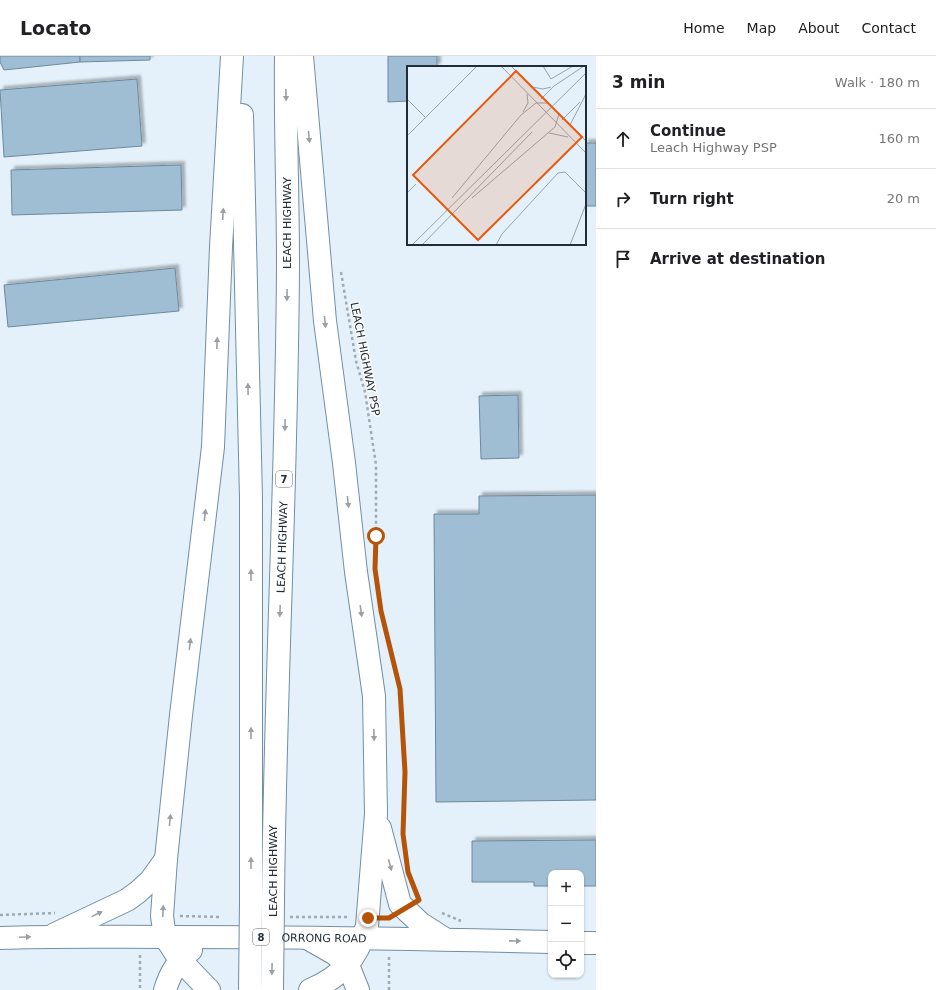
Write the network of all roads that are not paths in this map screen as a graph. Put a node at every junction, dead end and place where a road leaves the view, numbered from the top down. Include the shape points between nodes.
1 (232, 56) edge
2 (240, 56) edge
3 (286, 56) edge
4 (302, 56) edge
5 (376, 814) junction
6 (166, 859) junction
7 (164, 926) junction
8 (219, 927) junction
9 (366, 928) junction
10 (49, 937) junction
11 (0, 938) edge
12 (306, 938) junction
13 (445, 940) junction
14 (548, 942) edge
15 (584, 943) edge
16 (596, 943) edge
17 (180, 960) junction
18 (348, 965) junction
19 (165, 990) edge
20 (209, 990) edge
21 (250, 990) edge
22 (272, 990) edge
23 (310, 990) edge
24 (358, 990) edge

6 -> 1 highway via 213,447
21 -> 2 highway, LEACH HIGHWAY, bridge via 251,498
3 -> 22 highway, LEACH HIGHWAY / 7, bridge via 288,264 283,534 274,782 278,910
4 -> 5 highway via 325,321 374,696
5 - 9 highway
5 -> 13 highway via 400,904 420,923
7 -> 6 highway
10 -> 6 highway via 126,900 151,880
7 - 8 highway, ORRONG ROAD / 8
7 - 10 highway, ORRONG ROAD / 8
7 - 17 highway
8 - 12 highway, ORRONG ROAD / 8
8 - 17 highway
9 - 12 highway, ORRONG ROAD / 8
9 - 13 highway, ORRONG ROAD / 8 via 389,938
9 - 18 highway
11 -> 10 highway, ORRONG ROAD / 8
12 - 18 highway via 335,954
13 -> 14 highway, ORRONG ROAD / 8
15 - 16 highway
17 - 19 highway via 170,975
17 - 20 highway
18 - 23 highway via 325,983
18 - 24 highway

